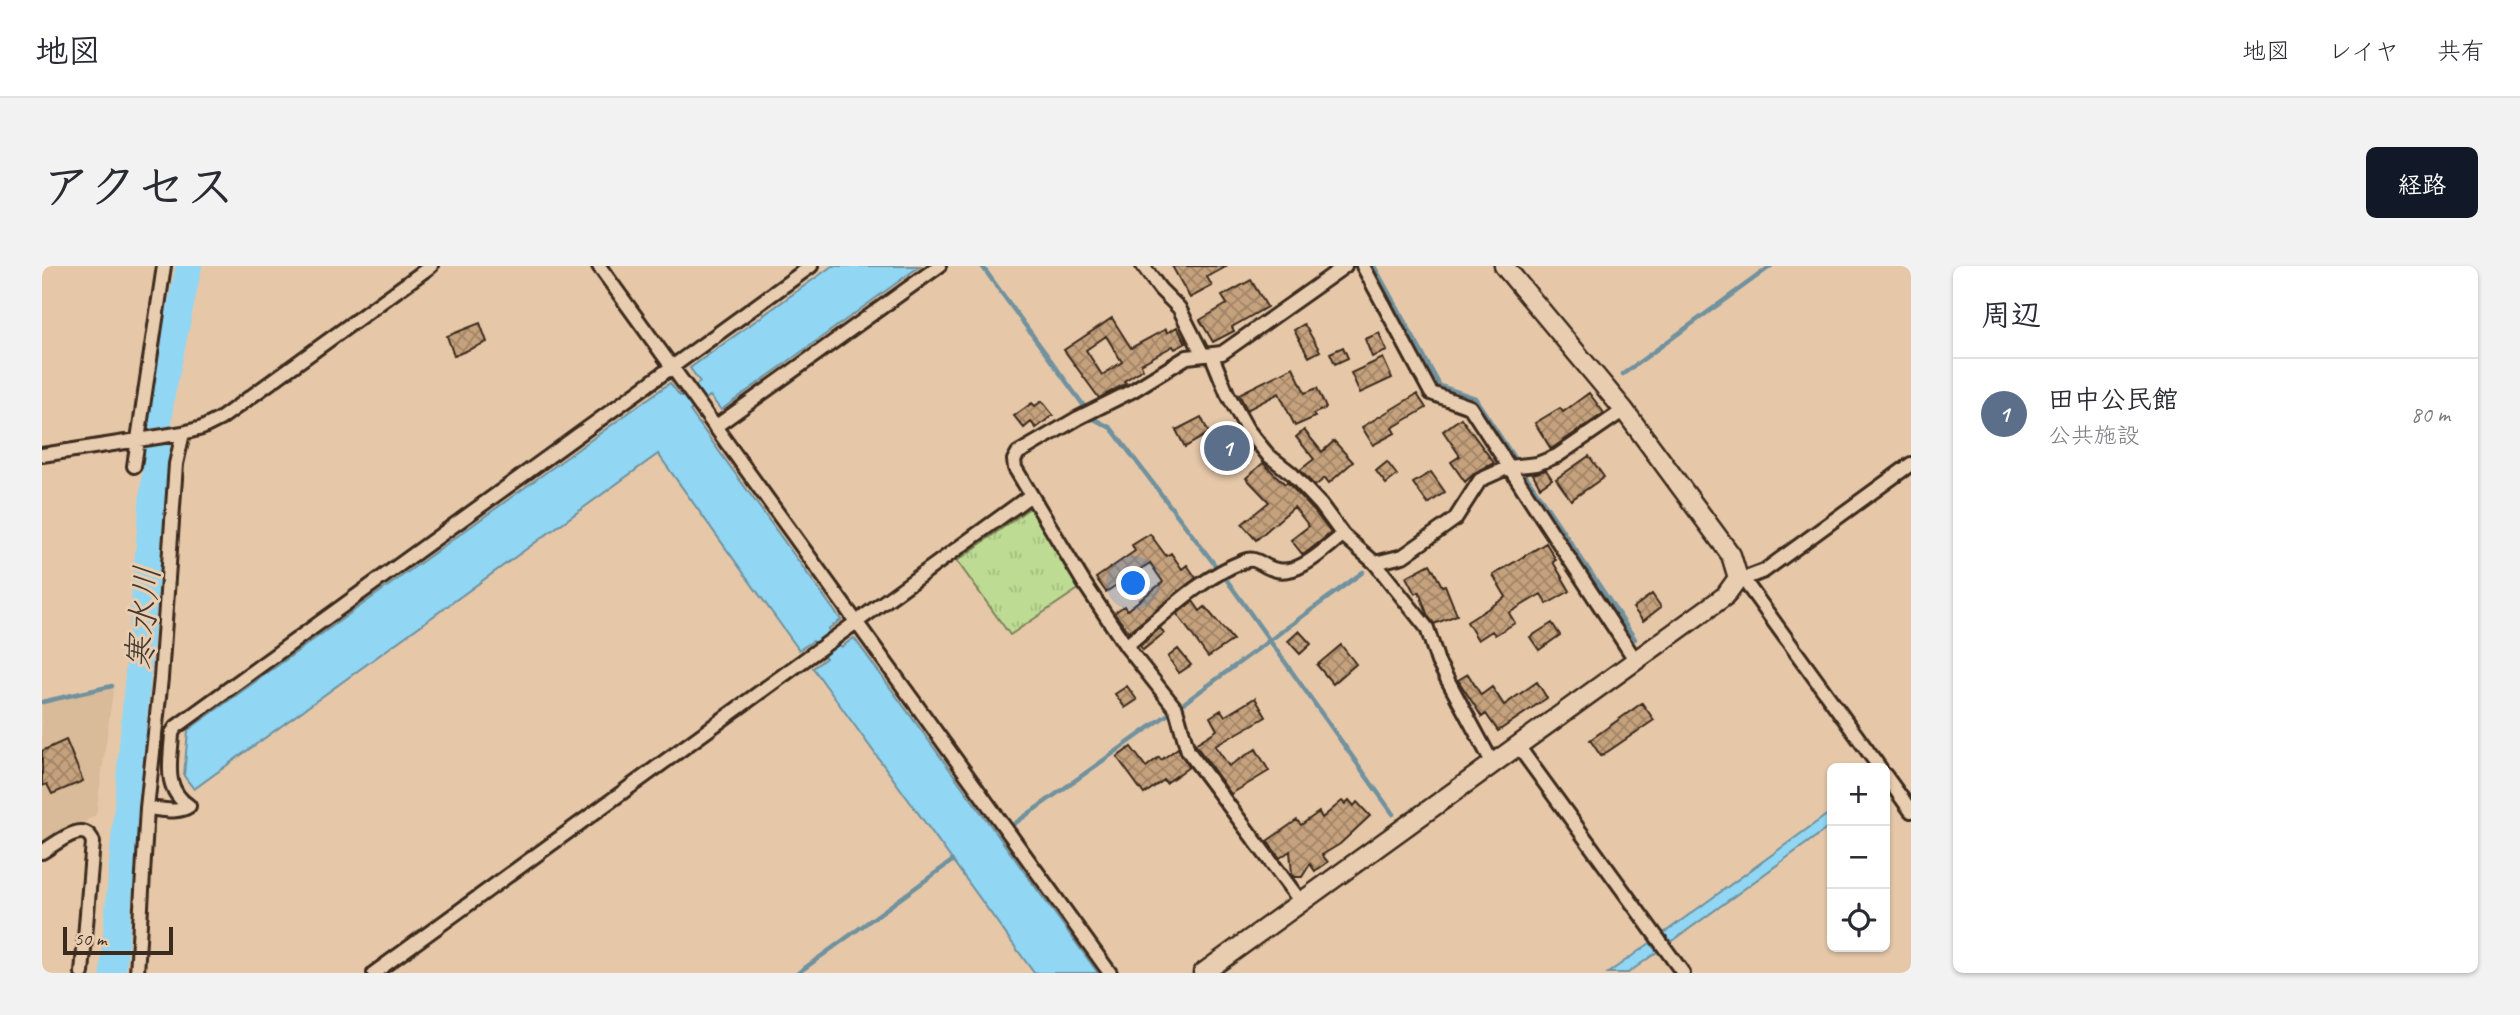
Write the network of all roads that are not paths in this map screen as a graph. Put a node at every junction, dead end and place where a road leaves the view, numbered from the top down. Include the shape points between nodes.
1 (164, 266) edge
2 (432, 266) edge
3 (599, 266) edge
4 (811, 266) edge
5 (939, 266) edge
6 (1143, 266) edge
7 (1345, 266) edge
8 (1363, 266) edge
9 (1504, 266) edge
10 (1208, 355) junction
11 (671, 366) junction
12 (1624, 410) junction
13 (715, 427) junction
14 (180, 433) junction
15 (138, 439) junction
16 (42, 455) edge
17 (1911, 464) edge
18 (134, 466) dead end
19 (1509, 467) junction
20 (1031, 495) junction
21 (1343, 535) junction
22 (1375, 563) junction
23 (1741, 579) junction
24 (857, 622) junction
25 (1126, 646) junction
26 (1636, 661) junction
27 (1518, 746) junction
28 (1876, 763) edge
29 (1493, 764) junction
30 (1890, 782) edge
31 (147, 808) junction
32 (1911, 811) edge
33 (42, 852) edge
34 (1301, 902) junction
35 (82, 973) edge
36 (137, 973) edge
37 (374, 973) edge
38 (1110, 973) edge
39 (1203, 973) edge
40 (1683, 973) edge

1 - 15 street
2 - 14 street via 220,419
3 - 11 street
4 - 11 street
5 - 13 street
6 - 10 street via 1180,308
7 - 10 street via 1222,353
8 - 19 street via 1431,393 1470,407
9 - 12 street
10 - 20 street via 1187,358 1017,453 1015,468
10 - 21 street via 1247,429 1321,505
11 - 13 street
11 - 31 street via 176,727 170,782 173,792 189,806
12 - 19 street via 1557,456
12 - 23 street via 1731,555
13 - 24 street
14 - 15 street
14 - 31 street
15 - 16 street
15 - 18 street
17 - 23 street via 1764,571
19 - 22 street via 1480,480 1455,519 1403,556
19 - 26 street
20 - 24 street
20 - 25 street
21 - 22 street
21 - 25 street via 1298,568 1274,570 1246,560 1204,581
22 - 29 street via 1427,628 1438,662
23 - 26 street via 1725,596
23 - 28 street
24 - 37 street
24 - 38 street
25 - 34 street via 1176,709 1188,751
26 - 27 street
27 - 29 street
27 - 40 street
29 - 34 street
30 - 32 street
31 - 36 street
33 - 35 street via 78,831 91,834
34 - 39 street

